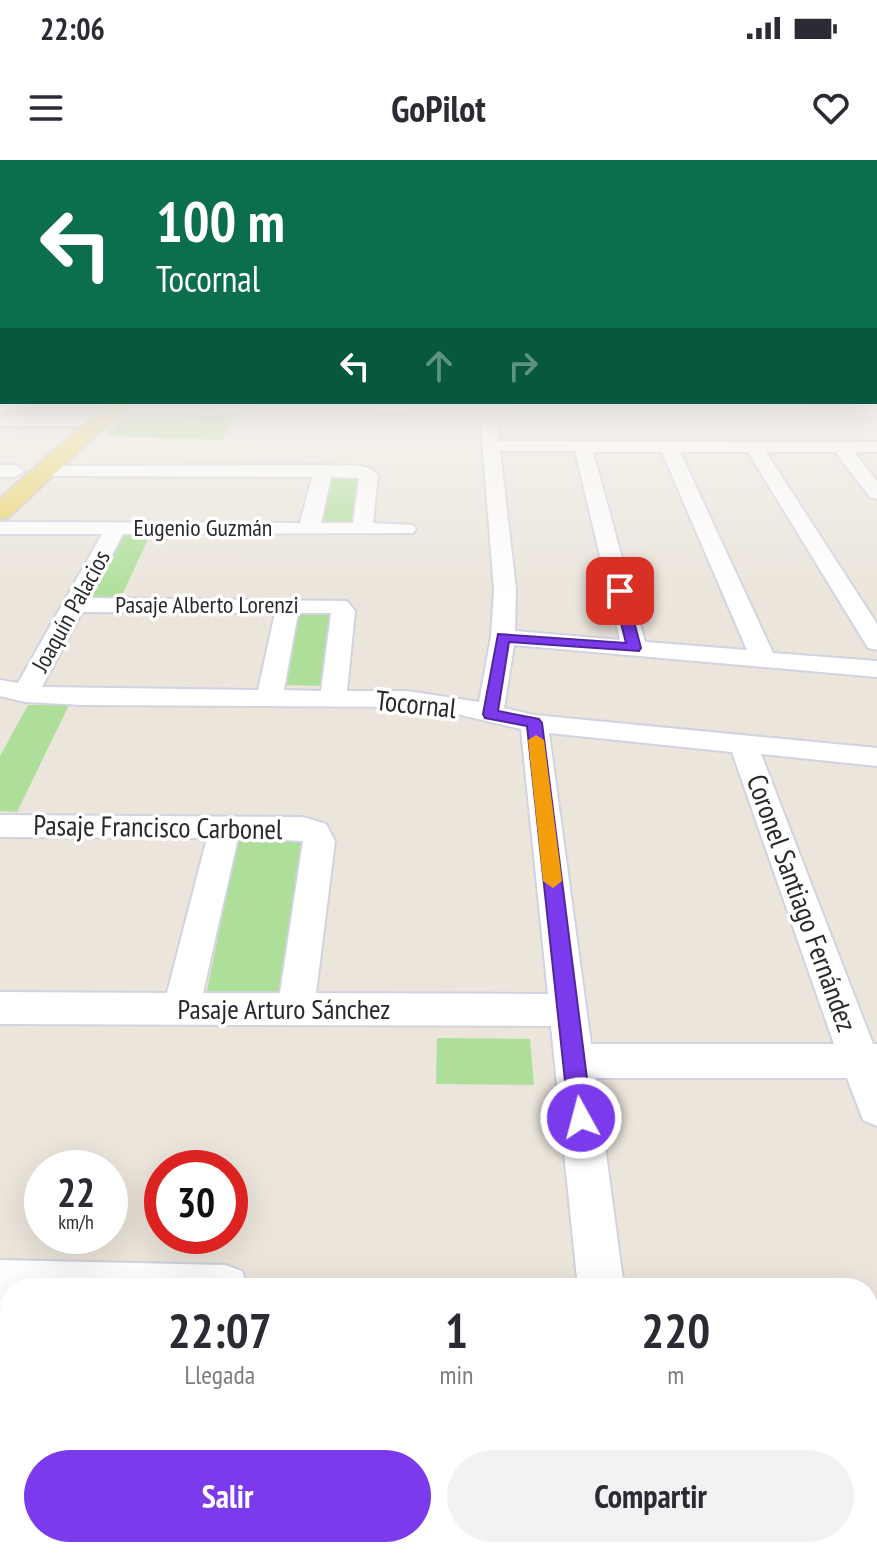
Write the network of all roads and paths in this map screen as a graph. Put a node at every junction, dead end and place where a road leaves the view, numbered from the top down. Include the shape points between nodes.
1 (50, 467) edge
2 (494, 467) edge
3 (588, 467) edge
4 (678, 467) edge
5 (767, 467) edge
6 (856, 467) edge
7 (47, 470) junction
8 (323, 471) junction
9 (877, 493) edge
10 (0, 512) edge
11 (0, 528) edge
12 (116, 528) junction
13 (309, 529) junction
14 (362, 529) junction
15 (406, 529) dead end
16 (74, 605) junction
17 (288, 605) junction
18 (503, 637) junction
19 (877, 643) edge
20 (634, 648) junction
21 (764, 660) junction
22 (877, 669) edge
23 (12, 691) edge
24 (269, 698) junction
25 (333, 698) junction
26 (490, 714) junction
27 (534, 723) junction
28 (743, 744) junction
29 (877, 757) edge
30 (0, 826) edge
31 (225, 828) junction
32 (0, 1008) edge
33 (181, 1009) junction
34 (296, 1009) junction
35 (568, 1010) junction
36 (574, 1061) junction
37 (869, 1061) edge
38 (877, 1107) edge
39 (600, 1278) edge

1 - 7 main road
2 - 18 street via 505,589
3 - 20 street
4 - 21 street
5 - 19 street
6 - 9 street
7 - 8 street
7 - 10 main road
8 - 13 street
8 - 14 street via 368,472
11 - 12 street, Eugenio Guzmán
12 - 13 street, Eugenio Guzmán
12 - 16 street, Joaquín Palacios
13 - 14 street, Eugenio Guzmán
14 - 15 street, Eugenio Guzmán
16 - 17 street, Pasaje Alberto Lorenzi
16 - 23 street, Joaquín Palacios
17 - 24 street
17 - 25 street, Pasaje Alberto Lorenzi via 339,606 343,611
18 - 20 street
18 - 26 street
20 - 21 street
21 - 22 street
23 - 24 street, Tocornal
24 - 25 street, Tocornal
25 - 26 street, Tocornal via 426,701
26 - 27 street, Tocornal
27 - 28 street, Tocornal
27 - 35 street
28 - 29 street, Tocornal
28 - 37 street, Coronel Santiago Fernández
30 - 31 street, Pasaje Francisco Carbonel
31 - 33 street
31 - 34 street, Pasaje Francisco Carbonel via 303,828 315,832 319,841
32 - 33 street, Pasaje Arturo Sánchez
33 - 34 street, Pasaje Arturo Sánchez
34 - 35 street, Pasaje Arturo Sánchez
35 - 36 street
36 - 37 street
36 - 39 street
37 - 38 street, Coronel Santiago Fernández

